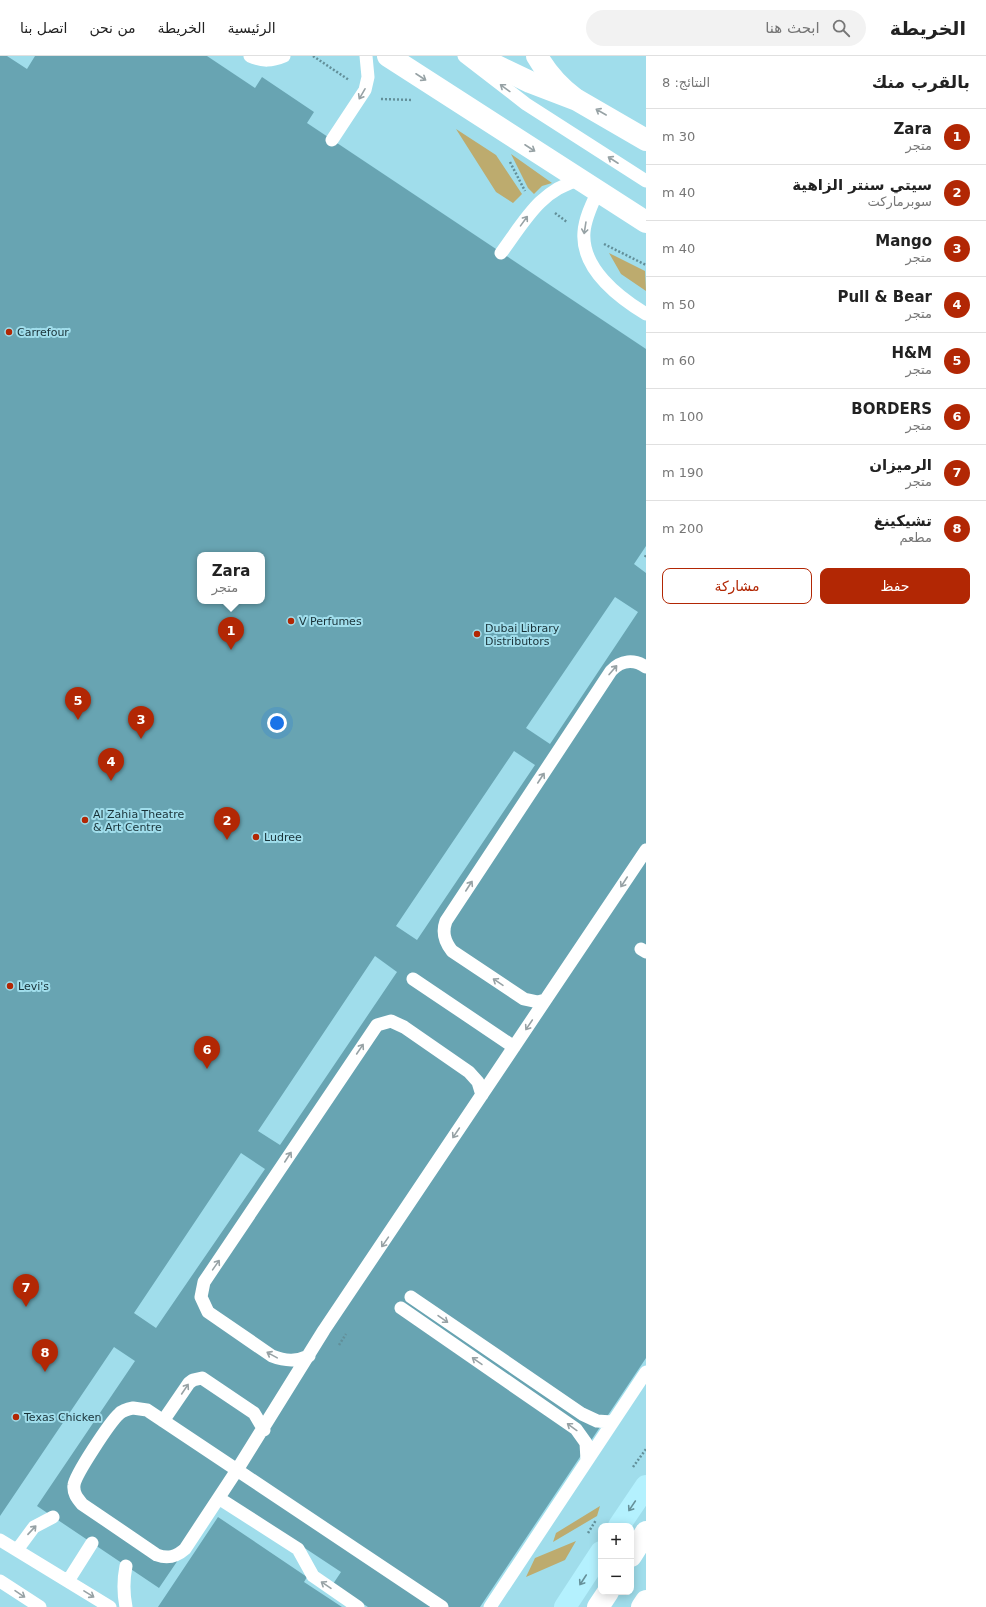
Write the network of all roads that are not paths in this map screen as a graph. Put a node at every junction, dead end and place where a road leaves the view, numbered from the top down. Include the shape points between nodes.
1 (250, 56) edge
2 (284, 56) edge
3 (366, 56) edge
4 (388, 56) edge
5 (464, 56) edge
6 (476, 56) edge
7 (537, 56) edge
8 (577, 100) junction
9 (332, 140) dead end
10 (646, 140) edge
11 (579, 180) junction
12 (646, 181) edge
13 (598, 191) junction
14 (646, 222) edge
15 (501, 252) dead end
16 (646, 314) edge
17 (646, 667) edge
18 (646, 850) edge
19 (412, 979) dead end
20 (545, 1000) junction
21 (514, 1047) junction
22 (482, 1095) junction
23 (411, 1297) dead end
24 (401, 1308) dead end
25 (309, 1356) junction
26 (646, 1372) edge
27 (646, 1386) edge
28 (163, 1421) junction
29 (612, 1422) junction
30 (264, 1430) junction
31 (587, 1460) junction
32 (238, 1470) junction
33 (646, 1486) edge
34 (220, 1499) dead end
35 (53, 1517) dead end
36 (621, 1523) edge
37 (646, 1532) edge
38 (0, 1540) edge
39 (92, 1543) dead end
40 (17, 1550) junction
41 (634, 1551) edge
42 (598, 1557) edge
43 (126, 1566) dead end
44 (0, 1581) edge
45 (68, 1581) junction
46 (606, 1595) edge
47 (646, 1601) edge
48 (40, 1607) edge
49 (110, 1607) edge
50 (126, 1607) edge
51 (358, 1607) edge
52 (442, 1607) edge
53 (491, 1607) edge
54 (565, 1607) edge
55 (598, 1607) edge
56 (642, 1607) edge

1 - 2 lane via 262,61
3 -> 9 lane via 368,77 365,90
4 -> 11 street
12 -> 5 lane via 526,104
6 - 8 street via 535,84
7 - 8 street via 559,86
10 -> 8 street
11 - 13 street
15 -> 11 lane via 538,202 557,188
13 - 14 street
13 -> 16 lane via 586,218 583,233 586,252 595,269 624,299
20 -> 17 lane via 538,1002 524,999 452,951 445,940 444,927 611,671 616,665 630,661
18 -> 20 lane
19 - 21 lane
20 -> 21 lane
21 - 22 lane
22 -> 25 lane
25 -> 22 lane via 302,1359 279,1359 208,1312 200,1298 204,1282 377,1026 391,1021 404,1027 470,1072 478,1082
23 -> 29 lane via 582,1414 596,1420
31 -> 24 lane via 586,1443 576,1429
25 - 30 lane
26 - 29 lane
27 - 53 lane
28 -> 30 lane via 189,1383 202,1378 254,1413
28 - 32 lane
28 - 32 lane via 140,1408 126,1409 120,1413 77,1474 74,1487 78,1499 157,1555 164,1558 180,1554
29 - 31 lane
30 - 32 lane
31 - 53 lane
32 - 52 lane
33 -> 36 main road
51 -> 34 lane via 313,1576 298,1549
40 -> 35 lane via 34,1527
37 - 41 street
38 - 40 lane
39 - 45 lane
40 - 45 lane
42 -> 54 main road
43 - 50 lane via 123,1580
44 -> 48 lane
45 -> 49 lane
46 - 55 street
47 - 56 street

